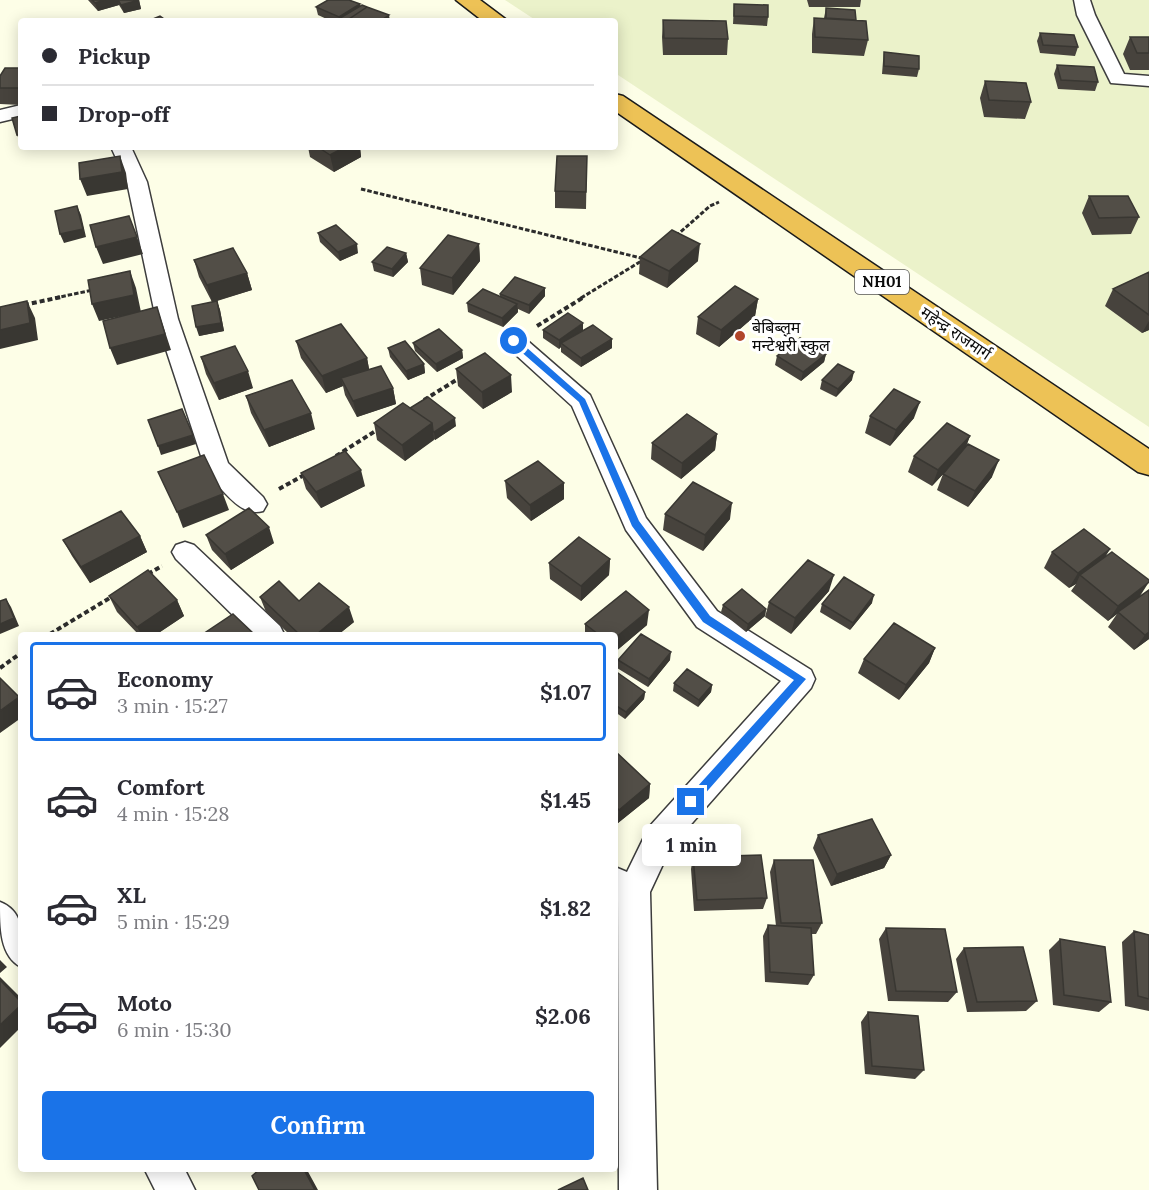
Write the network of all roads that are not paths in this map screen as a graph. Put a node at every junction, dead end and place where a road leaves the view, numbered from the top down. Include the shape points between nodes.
1 (466, 0) edge
2 (1082, 0) edge
3 (493, 18) edge
4 (1149, 81) edge
5 (618, 103) edge
6 (18, 112) edge
7 (0, 116) edge
8 (122, 150) edge
9 (514, 341) road end
10 (1149, 464) edge
11 (254, 504) road end
12 (185, 552) road end
13 (268, 632) edge
14 (625, 887) edge
15 (0, 918) edge
16 (18, 946) edge
17 (165, 1172) edge
18 (176, 1190) edge
19 (638, 1190) edge

1 - 3 highway
2 - 4 street via 1117,79
5 - 10 highway, महेन्द्र राजमार्ग / NH01
6 - 7 street
8 - 11 street via 137,182 167,319 217,468
9 - 14 street via 582,401 635,523 706,619 801,679 660,837
12 - 13 street
14 - 19 street
15 - 16 street
17 - 18 street

